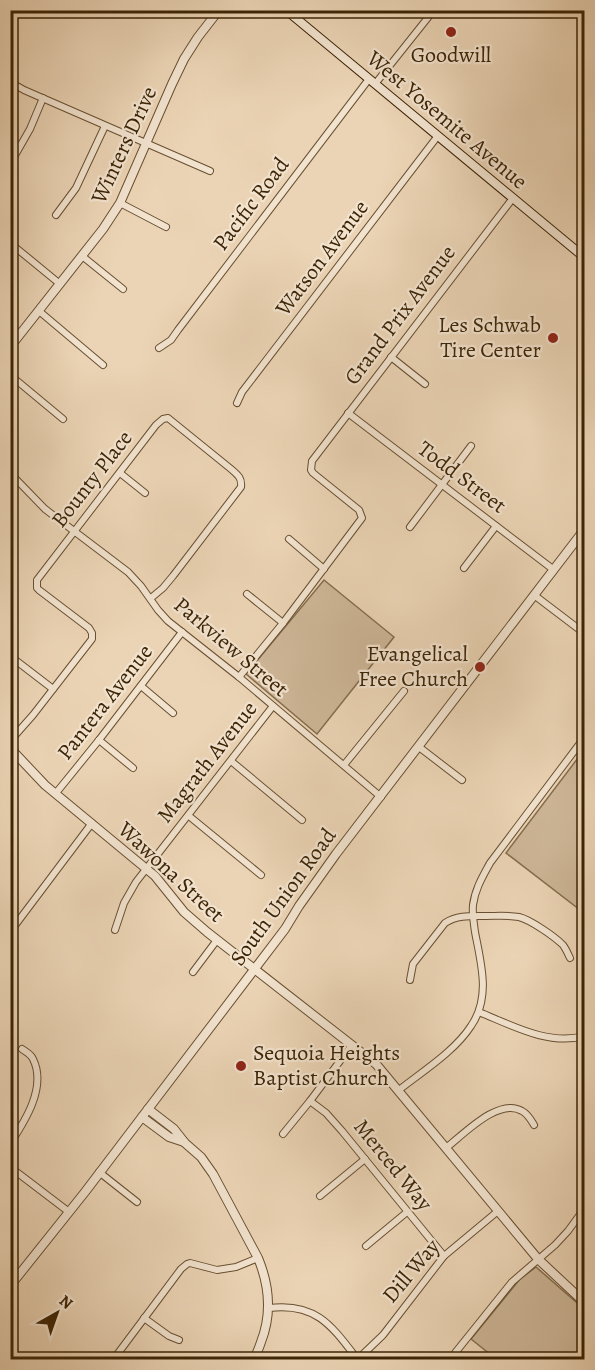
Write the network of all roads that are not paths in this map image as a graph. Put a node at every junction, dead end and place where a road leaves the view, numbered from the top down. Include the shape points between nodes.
1 (219, 10) edge
2 (286, 10) edge
3 (435, 10) edge
4 (372, 81) junction
5 (10, 82) edge
6 (43, 98) junction
7 (105, 126) junction
8 (438, 137) junction
9 (147, 143) junction
10 (10, 149) edge
11 (17, 153) junction
12 (10, 164) edge
13 (210, 171) dead end
14 (513, 198) junction
15 (120, 203) junction
16 (56, 215) dead end
17 (166, 227) dead end
18 (10, 243) edge
19 (82, 256) junction
20 (585, 257) edge
21 (60, 284) junction
22 (123, 289) dead end
23 (39, 311) junction
24 (10, 347) edge
25 (159, 348) dead end
26 (391, 357) junction
27 (103, 364) dead end
28 (10, 375) edge
29 (425, 384) dead end
30 (237, 403) dead end
31 (348, 413) junction
32 (63, 420) dead end
33 (471, 446) dead end
34 (10, 473) edge
35 (120, 473) junction
36 (442, 485) junction
37 (145, 493) dead end
38 (410, 526) dead end
39 (496, 526) junction
40 (585, 530) edge
41 (75, 531) junction
42 (289, 539) dead end
43 (577, 539) junction
44 (585, 544) edge
45 (324, 568) junction
46 (464, 568) dead end
47 (554, 570) junction
48 (247, 594) dead end
49 (534, 595) junction
50 (151, 598) junction
51 (283, 623) junction
52 (182, 632) junction
53 (585, 633) edge
54 (10, 656) edge
55 (239, 677) junction
56 (141, 686) junction
57 (53, 688) junction
58 (404, 691) dead end
59 (273, 706) junction
60 (173, 714) dead end
61 (585, 738) edge
62 (99, 740) junction
63 (10, 741) edge
64 (418, 747) junction
65 (10, 748) edge
66 (231, 761) junction
67 (344, 765) junction
68 (133, 768) dead end
69 (462, 780) dead end
70 (56, 793) junction
71 (381, 797) junction
72 (189, 816) junction
73 (302, 820) dead end
74 (92, 824) junction
75 (146, 868) junction
76 (261, 875) dead end
77 (473, 915) junction
78 (115, 930) dead end
79 (10, 932) edge
80 (217, 940) junction
81 (570, 958) dead end
82 (254, 969) junction
83 (193, 972) dead end
84 (410, 980) dead end
85 (479, 1012) junction
86 (583, 1037) edge
87 (352, 1045) junction
88 (22, 1049) dead end
89 (585, 1053) edge
90 (399, 1090) junction
91 (310, 1101) junction
92 (148, 1109) junction
93 (142, 1117) junction
94 (534, 1125) dead end
95 (283, 1134) dead end
96 (185, 1143) junction
97 (10, 1144) edge
98 (446, 1148) junction
99 (364, 1160) junction
100 (10, 1167) edge
101 (99, 1172) junction
102 (320, 1196) dead end
103 (137, 1202) dead end
104 (585, 1209) edge
105 (498, 1211) junction
106 (69, 1212) junction
107 (408, 1212) junction
108 (366, 1246) dead end
109 (444, 1256) junction
110 (258, 1258) junction
111 (538, 1259) junction
112 (14, 1274) edge
113 (10, 1286) edge
114 (585, 1302) edge
115 (269, 1308) junction
116 (144, 1318) junction
117 (179, 1340) dead end
118 (113, 1359) edge
119 (253, 1359) edge
120 (358, 1359) edge
121 (452, 1359) edge

1 - 9 street, Winters Drive via 184,59
2 - 4 main road, West Yosemite Avenue
3 - 4 street, Pacific Road
4 - 8 main road, West Yosemite Avenue
4 - 25 street, Pacific Road via 171,340
5 - 6 street
6 - 7 street
6 - 11 street
7 - 9 street
7 - 16 street via 80,180
8 - 14 main road, West Yosemite Avenue
8 - 30 street, Watson Avenue
9 - 13 street
9 - 15 street, Winters Drive
10 - 11 street
11 - 12 street
14 - 20 main road, West Yosemite Avenue
14 - 26 street, Grand Prix Avenue
15 - 17 street
15 - 19 street, Winters Drive
18 - 21 street
19 - 21 street, Winters Drive
19 - 22 street
21 - 23 street, Winters Drive
23 - 24 street, Winters Drive
23 - 27 street
26 - 29 street
26 - 31 street, Grand Prix Avenue
28 - 32 street
31 - 36 street, Todd Street
31 - 45 street, Grand Prix Avenue via 310,465 313,473 355,506 362,518
33 - 36 street
34 - 41 street, Parkview Street
35 - 37 street
35 - 41 street, Bounty Place
35 - 50 street, Bounty Place via 160,420 168,418 242,482 173,576
36 - 38 street
36 - 39 street, Todd Street
39 - 46 street
39 - 47 street, Todd Street
40 - 43 street, South Union Road
41 - 50 street, Parkview Street via 129,572
41 - 57 street, Bounty Place via 37,580 37,588 89,628 92,639
42 - 45 street
43 - 44 street
43 - 47 street, South Union Road
45 - 51 street
47 - 49 street, South Union Road
48 - 51 street
49 - 53 street
49 - 64 street, South Union Road
50 - 52 street, Parkview Street
51 - 55 street
52 - 55 street, Parkview Street
52 - 56 street, Pantera Avenue
54 - 57 street
55 - 59 street, Parkview Street
56 - 60 street
56 - 62 street, Pantera Avenue
57 - 63 street
58 - 67 street
59 - 66 street, Magrath Avenue
59 - 67 street, Parkview Street
61 - 77 street via 490,863 480,879
62 - 68 street
62 - 70 street, Pantera Avenue
64 - 69 street
64 - 71 street, South Union Road
65 - 70 street, Wawona Street
66 - 72 street, Magrath Avenue
66 - 73 street
67 - 71 street, Parkview Street
70 - 74 street, Wawona Street
71 - 82 street, South Union Road
72 - 75 street, Magrath Avenue
72 - 76 street
74 - 75 street, Wawona Street
74 - 79 street
75 - 78 street, Magrath Avenue via 124,903
75 - 80 street, Wawona Street via 184,912
77 - 81 street via 522,917 564,946
77 - 84 street via 445,923 413,964
77 - 85 street via 484,978
80 - 82 street, Wawona Street
80 - 83 street
82 - 87 street, Wawona Street
82 - 92 street, South Union Road
85 - 86 street via 528,1032
85 - 90 street via 460,1040
86 - 89 street
87 - 90 street, Wawona Street
87 - 91 street
88 - 97 street via 33,1059 35,1096 25,1122
90 - 98 street, Wawona Street
91 - 95 street
91 - 99 street, Merced Way via 326,1113
92 - 93 street, South Union Road
92 - 96 street
93 - 96 street via 169,1137
93 - 101 street, South Union Road
94 - 98 street via 524,1111 497,1110
96 - 110 street via 213,1174
98 - 105 street, Wawona Street
99 - 102 street
99 - 107 street, Merced Way
100 - 106 street
101 - 103 street
101 - 106 street, South Union Road
104 - 111 street
105 - 109 street, Dill Way
105 - 111 street, Wawona Street
106 - 112 street, South Union Road
107 - 108 street
107 - 109 street, Merced Way
109 - 120 street, Dill Way via 382,1335
110 - 115 street
110 - 116 street via 217,1270 187,1264
111 - 114 street, Wawona Street
111 - 121 street via 512,1282
112 - 113 street, South Union Road
115 - 119 street via 264,1335
115 - 120 street via 298,1308 318,1316
116 - 117 street
116 - 118 street

